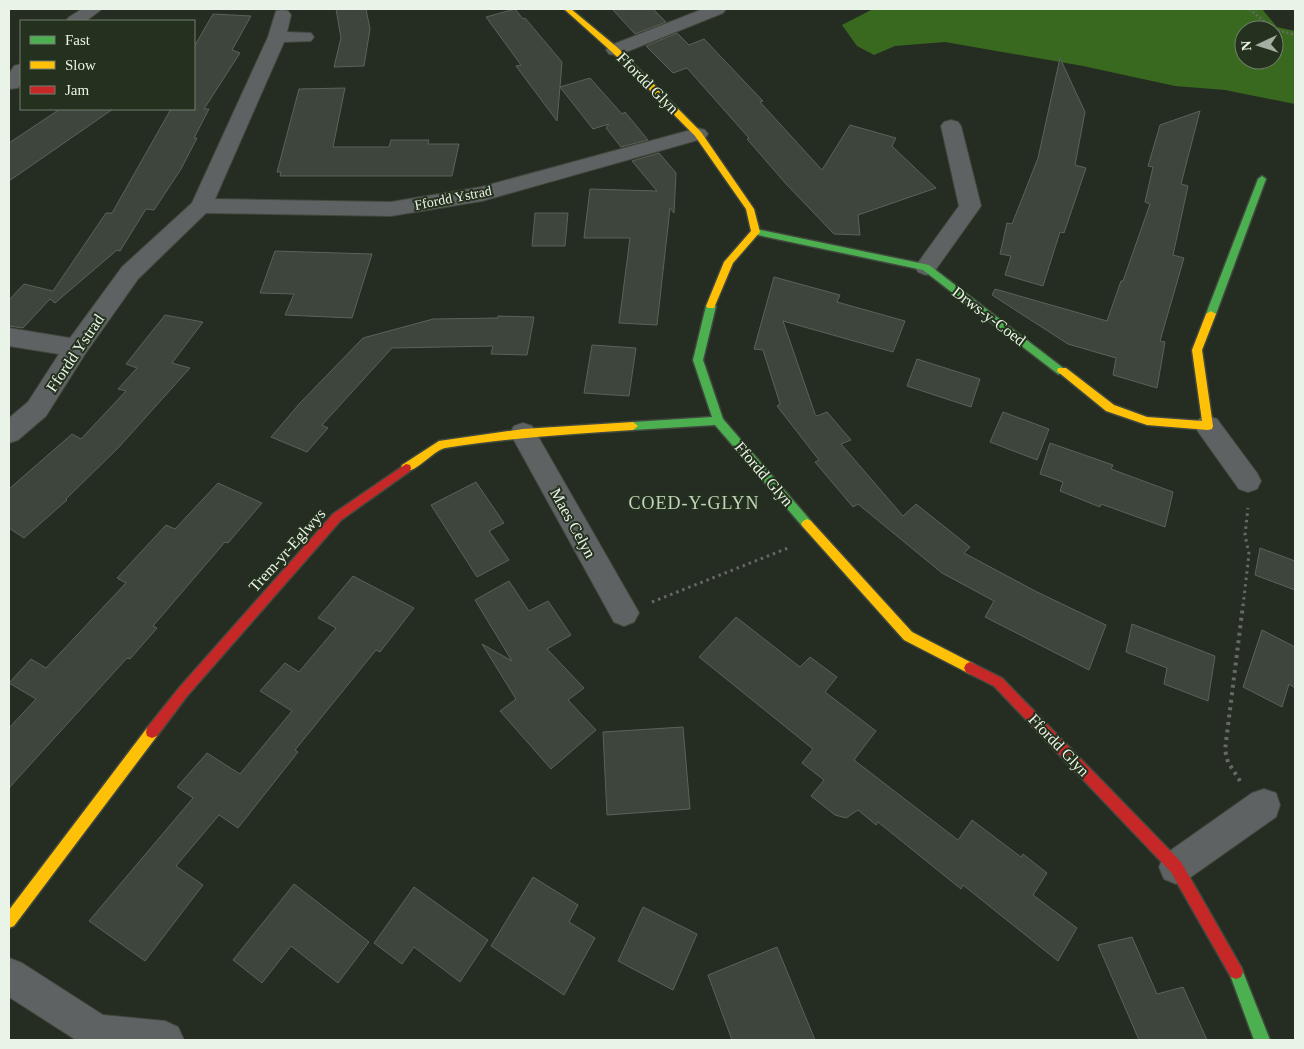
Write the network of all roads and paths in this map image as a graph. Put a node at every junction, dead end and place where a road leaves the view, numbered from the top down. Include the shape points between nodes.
1 (93, 9) edge
2 (567, 9) edge
3 (716, 9) edge
4 (1249, 9) edge
5 (282, 15) dead end
6 (76, 20) edge
7 (1295, 36) edge
8 (277, 37) junction
9 (306, 37) dead end
10 (615, 50) junction
11 (952, 126) dead end
12 (698, 134) junction
13 (1262, 179) dead end
14 (201, 206) junction
15 (756, 232) junction
16 (926, 267) junction
17 (9, 337) edge
18 (76, 348) junction
19 (718, 421) junction
20 (1208, 426) junction
21 (523, 432) junction
22 (9, 433) edge
23 (1248, 481) joint
24 (817, 536) junction
25 (624, 613) joint
26 (1228, 762) dead end
27 (1264, 805) dead end
28 (1176, 868) junction
29 (9, 921) edge
30 (9, 976) edge
31 (165, 1040) edge
32 (1262, 1040) edge

1 - 6 street
2 - 10 street, Ffordd Glyn
3 - 10 street
4 - 7 path via 1274,30
5 - 8 street, Ffordd Ystrad
8 - 9 street
8 - 14 street, Ffordd Ystrad
10 - 12 street, Ffordd Glyn
11 - 16 street via 970,206
12 - 14 street, Ffordd Ystrad via 482,194 391,209
12 - 15 street, Ffordd Glyn via 750,209
13 - 20 street via 1197,350
14 - 18 street, Ffordd Ystrad via 130,273
15 - 16 street, Drws-y-Coed
15 - 19 street, Ffordd Glyn via 729,262 711,305 698,360
16 - 20 street, Drws-y-Coed via 1110,408 1147,421
17 - 18 street
18 - 22 street, Ffordd Ystrad via 37,409
19 - 21 street, Trem-yr-Eglwys
19 - 24 street, Ffordd Glyn
20 - 23 street
21 - 25 street, Maes Celyn
21 - 29 street, Trem-yr-Eglwys via 439,446 337,517 183,692
23 - 26 path via 1251,492 1245,535 1249,554 1225,750
24 - 25 path
24 - 28 street, Ffordd Glyn via 908,636 998,682
27 - 28 street
28 - 32 street, Ffordd Glyn via 1234,967
30 - 31 street via 98,1033

